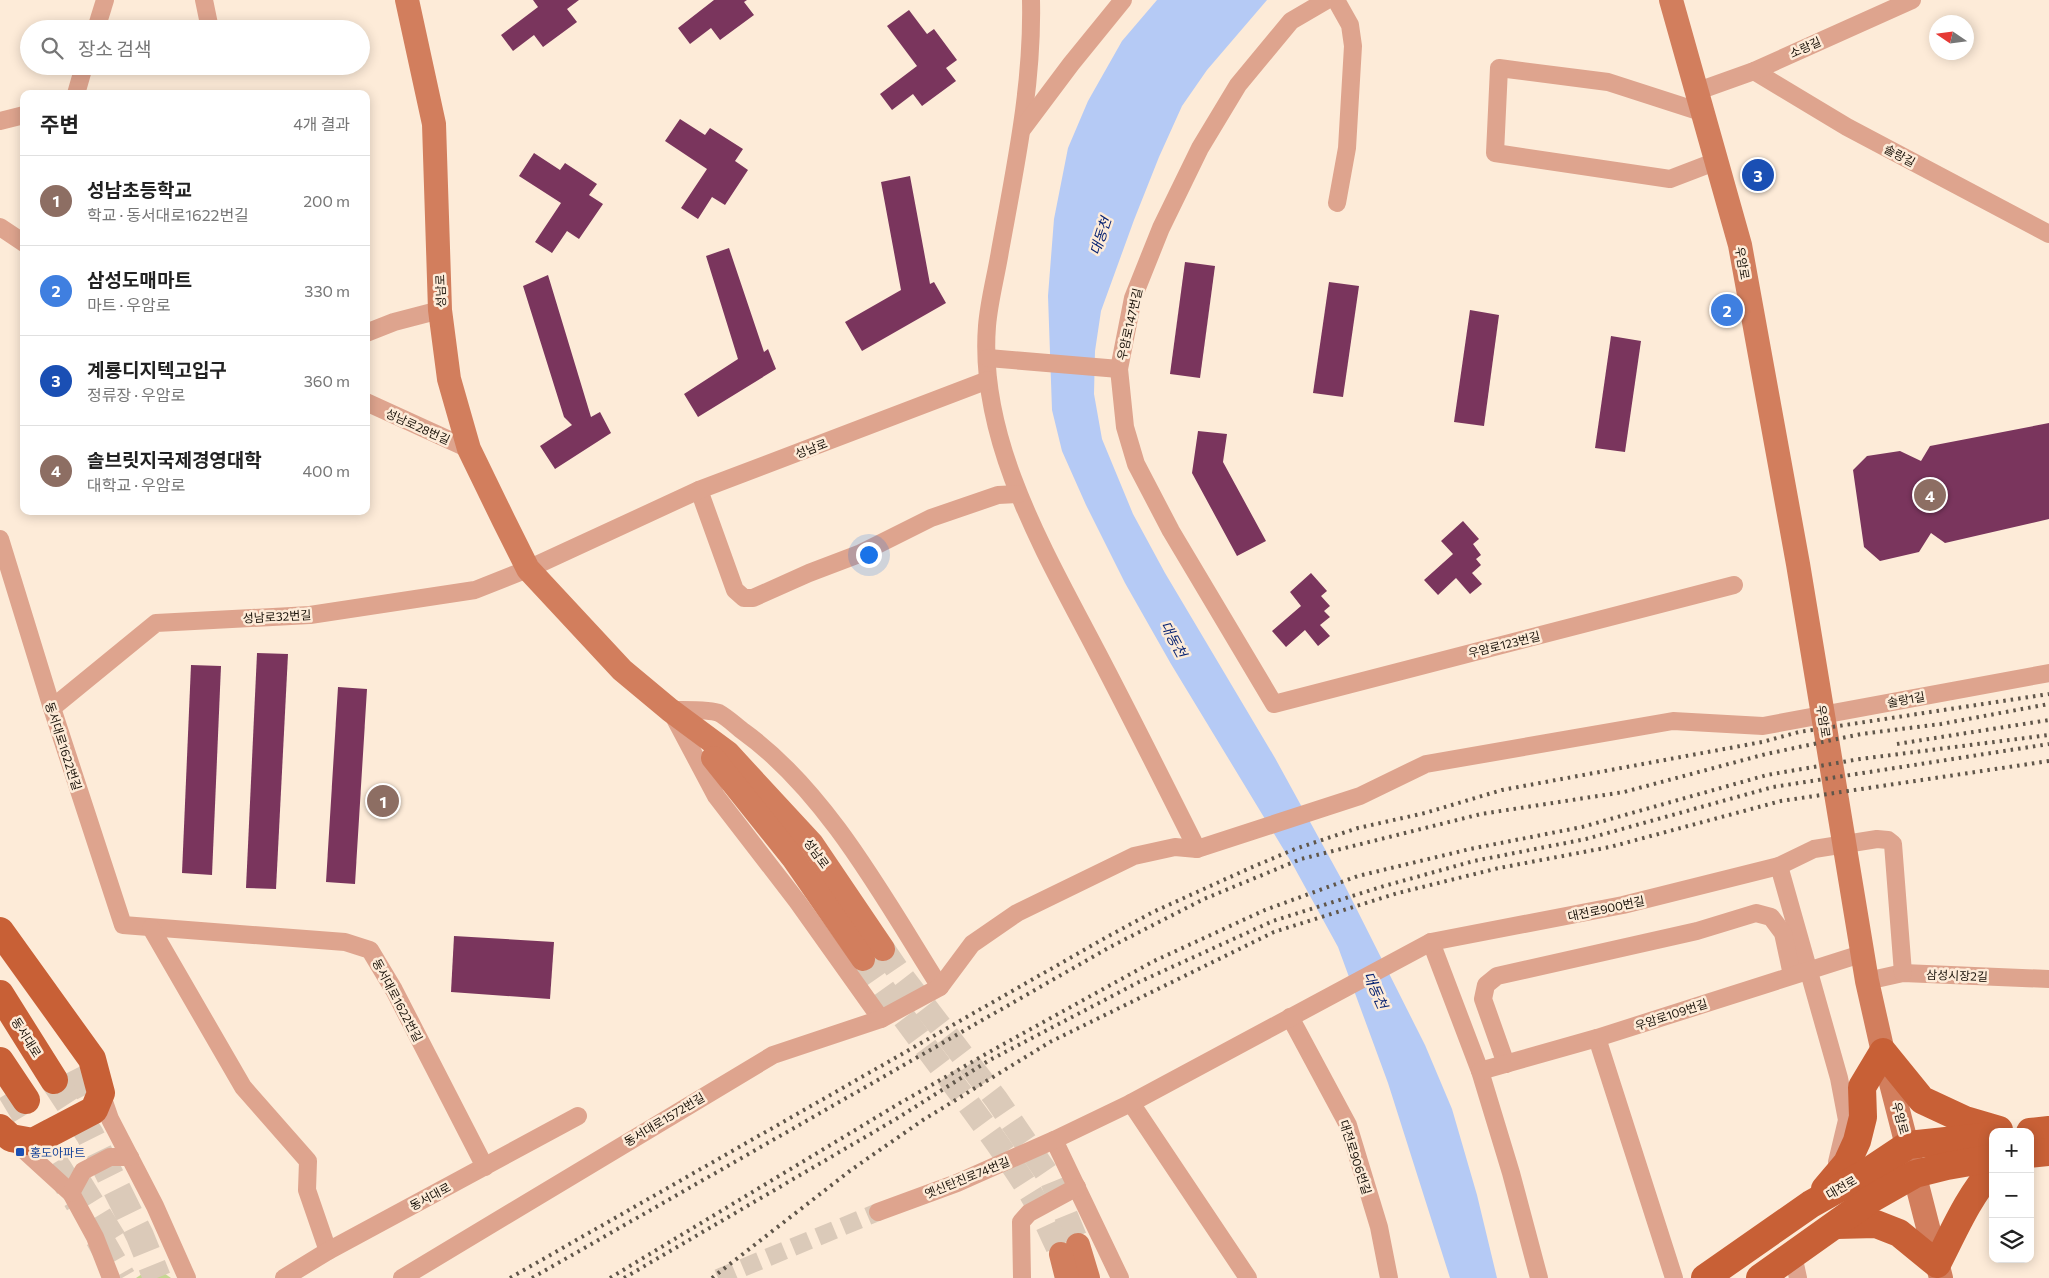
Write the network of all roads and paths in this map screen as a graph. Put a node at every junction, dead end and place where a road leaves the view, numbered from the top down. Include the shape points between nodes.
1 (105, 0) edge
2 (204, 0) edge
3 (407, 0) edge
4 (1031, 0) edge
5 (1123, 0) edge
6 (1327, 0) edge
7 (1336, 0) edge
8 (1671, 0) edge
9 (1912, 0) edge
10 (99, 20) edge
11 (208, 20) edge
12 (1754, 71) junction
13 (81, 75) edge
14 (77, 90) edge
15 (1701, 102) junction
16 (20, 116) edge
17 (0, 121) edge
18 (1021, 130) junction
19 (1717, 160) junction
20 (1337, 203) dead end
21 (0, 227) edge
22 (2049, 234) edge
23 (20, 241) edge
24 (440, 310) junction
25 (370, 331) edge
26 (988, 358) junction
27 (1119, 369) junction
28 (988, 380) junction
29 (370, 404) edge
30 (469, 449) junction
31 (699, 490) junction
32 (1018, 494) junction
33 (0, 539) edge
34 (528, 569) junction
35 (1734, 585) dead end
36 (2049, 673) edge
37 (1274, 704) joint
38 (52, 708) junction
39 (670, 710) junction
40 (1205, 846) junction
41 (1778, 866) junction
42 (151, 928) junction
43 (0, 931) edge
44 (1431, 942) junction
45 (873, 954) tunnel mouth
46 (1861, 954) junction
47 (0, 960) edge
48 (1801, 972) junction
49 (1903, 972) junction
50 (2049, 979) edge
51 (1867, 981) junction
52 (940, 987) junction
53 (0, 994) edge
54 (1290, 1017) junction
55 (881, 1019) junction
56 (1597, 1038) junction
57 (1882, 1052) junction
58 (0, 1061) edge
59 (1506, 1064) junction
60 (1480, 1071) junction
61 (12, 1088) tunnel mouth
62 (101, 1094) junction
63 (1131, 1103) junction
64 (578, 1116) dead end
65 (1992, 1128) edge
66 (2049, 1130) edge
67 (2034, 1132) edge
68 (5, 1133) edge
69 (1989, 1136) edge
70 (1054, 1140) junction
71 (1908, 1145) junction
72 (2049, 1152) edge
73 (2034, 1154) edge
74 (130, 1156) junction
75 (1989, 1159) edge
76 (484, 1167) junction
77 (1990, 1173) edge
78 (1915, 1174) junction
79 (1832, 1182) junction
80 (1077, 1188) junction
81 (71, 1193) junction
82 (1811, 1204) junction
83 (878, 1212) tunnel mouth
84 (1836, 1226) junction
85 (328, 1251) junction
86 (1796, 1267) edge
87 (1939, 1271) edge
88 (111, 1278) edge
89 (187, 1278) edge
90 (284, 1278) edge
91 (402, 1278) edge
92 (1022, 1278) edge
93 (1067, 1278) edge
94 (1088, 1278) edge
95 (1120, 1278) edge
96 (1248, 1278) edge
97 (1389, 1278) edge
98 (1539, 1278) edge
99 (1674, 1278) edge
100 (1705, 1278) edge
101 (1760, 1278) edge

1 - 10 street
2 - 11 street
3 - 24 main road, 성남로 via 434,124
4 - 18 street via 1030,64
5 - 18 street
6 - 27 street, 우암로147번길 via 1291,21 1238,85 1200,148 1161,228 1133,298
7 - 20 street via 1350,25 1353,46 1347,148
8 - 15 main road, 우암로
9 - 12 street, 소랑길
12 - 15 street, 소랑길
12 - 22 street, 솔랑길 via 1847,127
13 - 14 street
15 - 19 main road, 우암로
15 - 19 street via 1608,82 1499,68 1494,153 1670,179
16 - 17 street
18 - 26 street via 987,326
19 - 46 main road, 우암로 via 1740,245 1777,441
21 - 23 street
24 - 25 street
24 - 30 main road, 성남로 via 449,379
26 - 27 street
26 - 28 street
27 - 37 street, 우암로147번길 via 1125,427 1136,464 1171,531
28 - 31 street, 성남로
28 - 32 street
29 - 30 street, 성남로28번길
30 - 34 main road, 성남로
31 - 32 street via 735,590 744,598 753,598 859,554 931,518 998,495
31 - 34 street, 성남로
32 - 40 street via 1052,567
33 - 38 street, 동서대로1622번길
34 - 38 street, 성남로32번길 via 475,590 310,615 156,623
34 - 39 main road, 성남로 via 622,670
35 - 37 street, 우암로123번길
36 - 40 street, 솔랑1길 via 1763,726 1673,720 1426,764 1360,796
38 - 42 street, 동서대로1622번길 via 123,925
39 - 45 main road, 성남로 via 715,760
39 - 52 street via 718,712 768,749 835,826
39 - 55 street via 716,796 797,901
40 - 52 street via 1175,847 1134,856 1017,914 972,944
41 - 44 street, 대전로900번길 via 1623,905
41 - 48 street
41 - 49 street, 대전로900번길 via 1814,849 1877,839 1893,844
42 - 76 street, 동서대로1622번길 via 345,942 370,950 394,990
42 - 85 street via 243,1087 308,1161 307,1190
43 - 62 main road via 92,1059
44 - 54 street, 대전로900번길
44 - 60 street
46 - 48 street, 우암로109번길
46 - 51 main road, 우암로
47 - 53 main road, 동서대로 via 66,1074
48 - 56 street, 우암로109번길
48 - 59 street via 1783,933 1771,917 1756,913 1697,931 1497,976 1486,985 1483,999
48 - 79 street via 1838,1078 1847,1120
49 - 50 street, 삼성시장2길
49 - 51 street, 삼성시장2길
51 - 57 main road, 우암로
52 - 55 street, 동서대로1572번길
54 - 63 street
54 - 97 street, 대전로906번길 via 1348,1125 1379,1227
55 - 91 street, 동서대로1572번길 via 773,1055
56 - 59 street, 우암로109번길
56 - 99 street
57 - 65 main road via 1922,1100 1965,1120
57 - 71 main road, 우암로
57 - 79 main road via 1862,1087 1863,1117 1857,1141 1847,1163
58 - 61 main road
59 - 60 street, 우암로109번길
60 - 98 street
62 - 68 main road via 94,1110 34,1142
62 - 74 street
63 - 70 street
63 - 96 street
64 - 76 street, 동서대로
66 - 67 main road
68 - 81 street
69 - 71 main road, 대전로
70 - 80 street
70 - 83 street, 옛신탄진로74번길 via 957,1183
71 - 78 main road, 우암로
71 - 82 main road, 대전로
72 - 73 main road
74 - 81 street via 110,1157 82,1171
74 - 89 street
75 - 78 main road, 대전로
76 - 85 street, 동서대로
77 - 87 main road via 1969,1202
78 - 84 main road, 대전로 via 1871,1199
78 - 87 main road, 우암로
79 - 82 main road
80 - 92 street via 1029,1213 1021,1222
80 - 95 street
81 - 88 street
82 - 100 main road, 대전로
84 - 86 main road, 대전로
84 - 87 main road via 1876,1224 1899,1233
85 - 90 street, 동서대로
86 - 101 main road, 대전로
93 - 94 main road via 1070,1250

